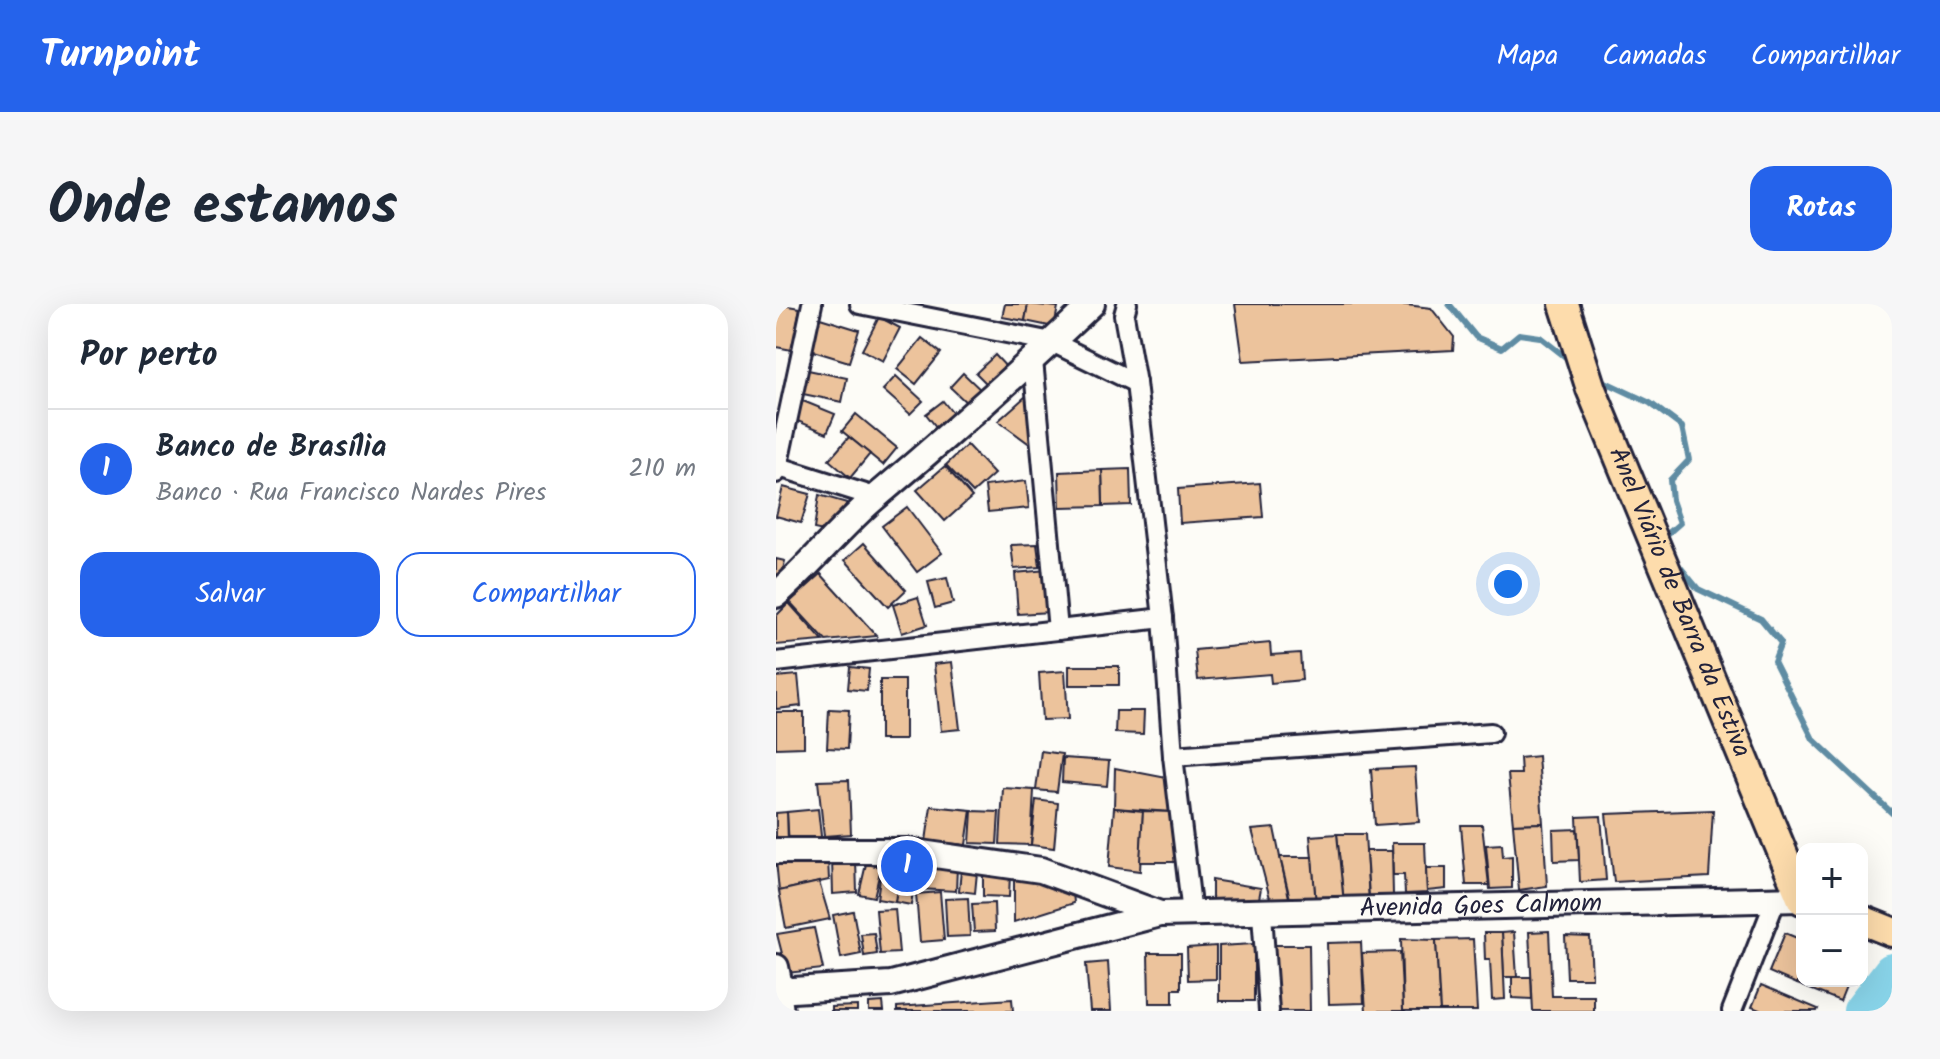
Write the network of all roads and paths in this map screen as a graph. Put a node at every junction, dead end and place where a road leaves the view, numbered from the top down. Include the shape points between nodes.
1 (812, 304) edge
2 (860, 304) edge
3 (1092, 304) edge
4 (1127, 304) edge
5 (1564, 304) edge
6 (1052, 342) junction
7 (1033, 360) junction
8 (1136, 383) junction
9 (777, 469) edge
10 (875, 497) junction
11 (776, 595) edge
12 (1163, 618) junction
13 (1058, 630) junction
14 (776, 662) edge
15 (1491, 733) dead end
16 (1173, 756) junction
17 (776, 851) edge
18 (1793, 899) edge
19 (1160, 914) junction
20 (1192, 914) junction
21 (1262, 914) junction
22 (779, 990) edge
23 (1269, 1011) edge
24 (1732, 1011) edge

1 - 9 street
2 - 6 street
3 - 6 main road
4 - 8 street via 1124,315
5 - 18 main road, Anel Viário de Barra da Estiva via 1591,389
6 - 7 main road
6 - 8 street
7 - 10 main road
7 - 13 street
8 - 12 street
9 - 10 street
10 - 11 main road
12 - 13 street
12 - 16 street
13 - 14 street
15 - 16 street
16 - 20 street
17 - 19 main road via 907,851 1041,870
18 - 21 main road, Avenida Goes Calmom
18 - 24 street
19 - 20 main road, Avenida Goes Calmom
19 - 22 main road via 891,984
20 - 21 main road, Avenida Goes Calmom
21 - 23 street

